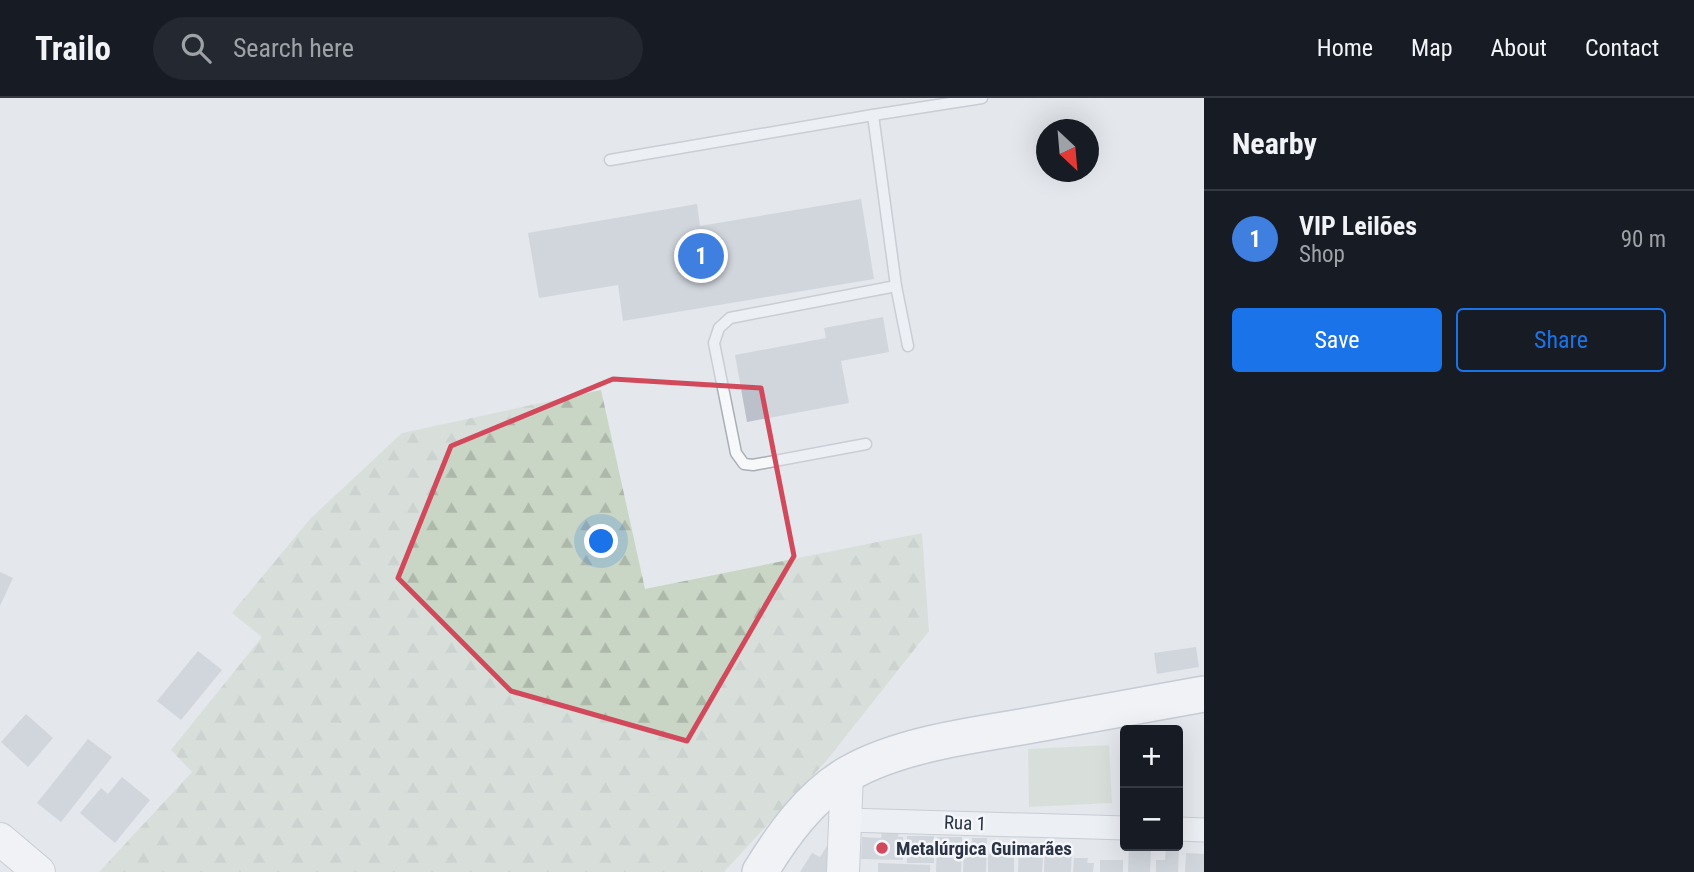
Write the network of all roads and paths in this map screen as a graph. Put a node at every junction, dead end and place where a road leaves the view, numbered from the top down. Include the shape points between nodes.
1 (982, 98) edge
2 (873, 115) junction
3 (610, 160) dead end
4 (896, 286) junction
5 (908, 346) dead end
6 (866, 444) dead end
7 (1204, 694) edge
8 (847, 774) junction
9 (847, 820) junction
10 (1120, 828) edge
11 (1183, 829) edge
12 (1204, 830) edge
13 (0, 839) edge
14 (39, 872) edge
15 (760, 872) edge
16 (844, 872) edge

1 - 2 lane
2 - 3 lane
2 - 4 lane
4 - 5 lane
4 - 6 lane via 730,318 719,328 714,343 736,453 744,464
7 - 8 main road via 974,735 905,752
8 - 9 street
8 - 15 main road via 800,815
9 - 10 street, Rua 1
9 - 16 street
11 - 12 street
13 - 14 street

